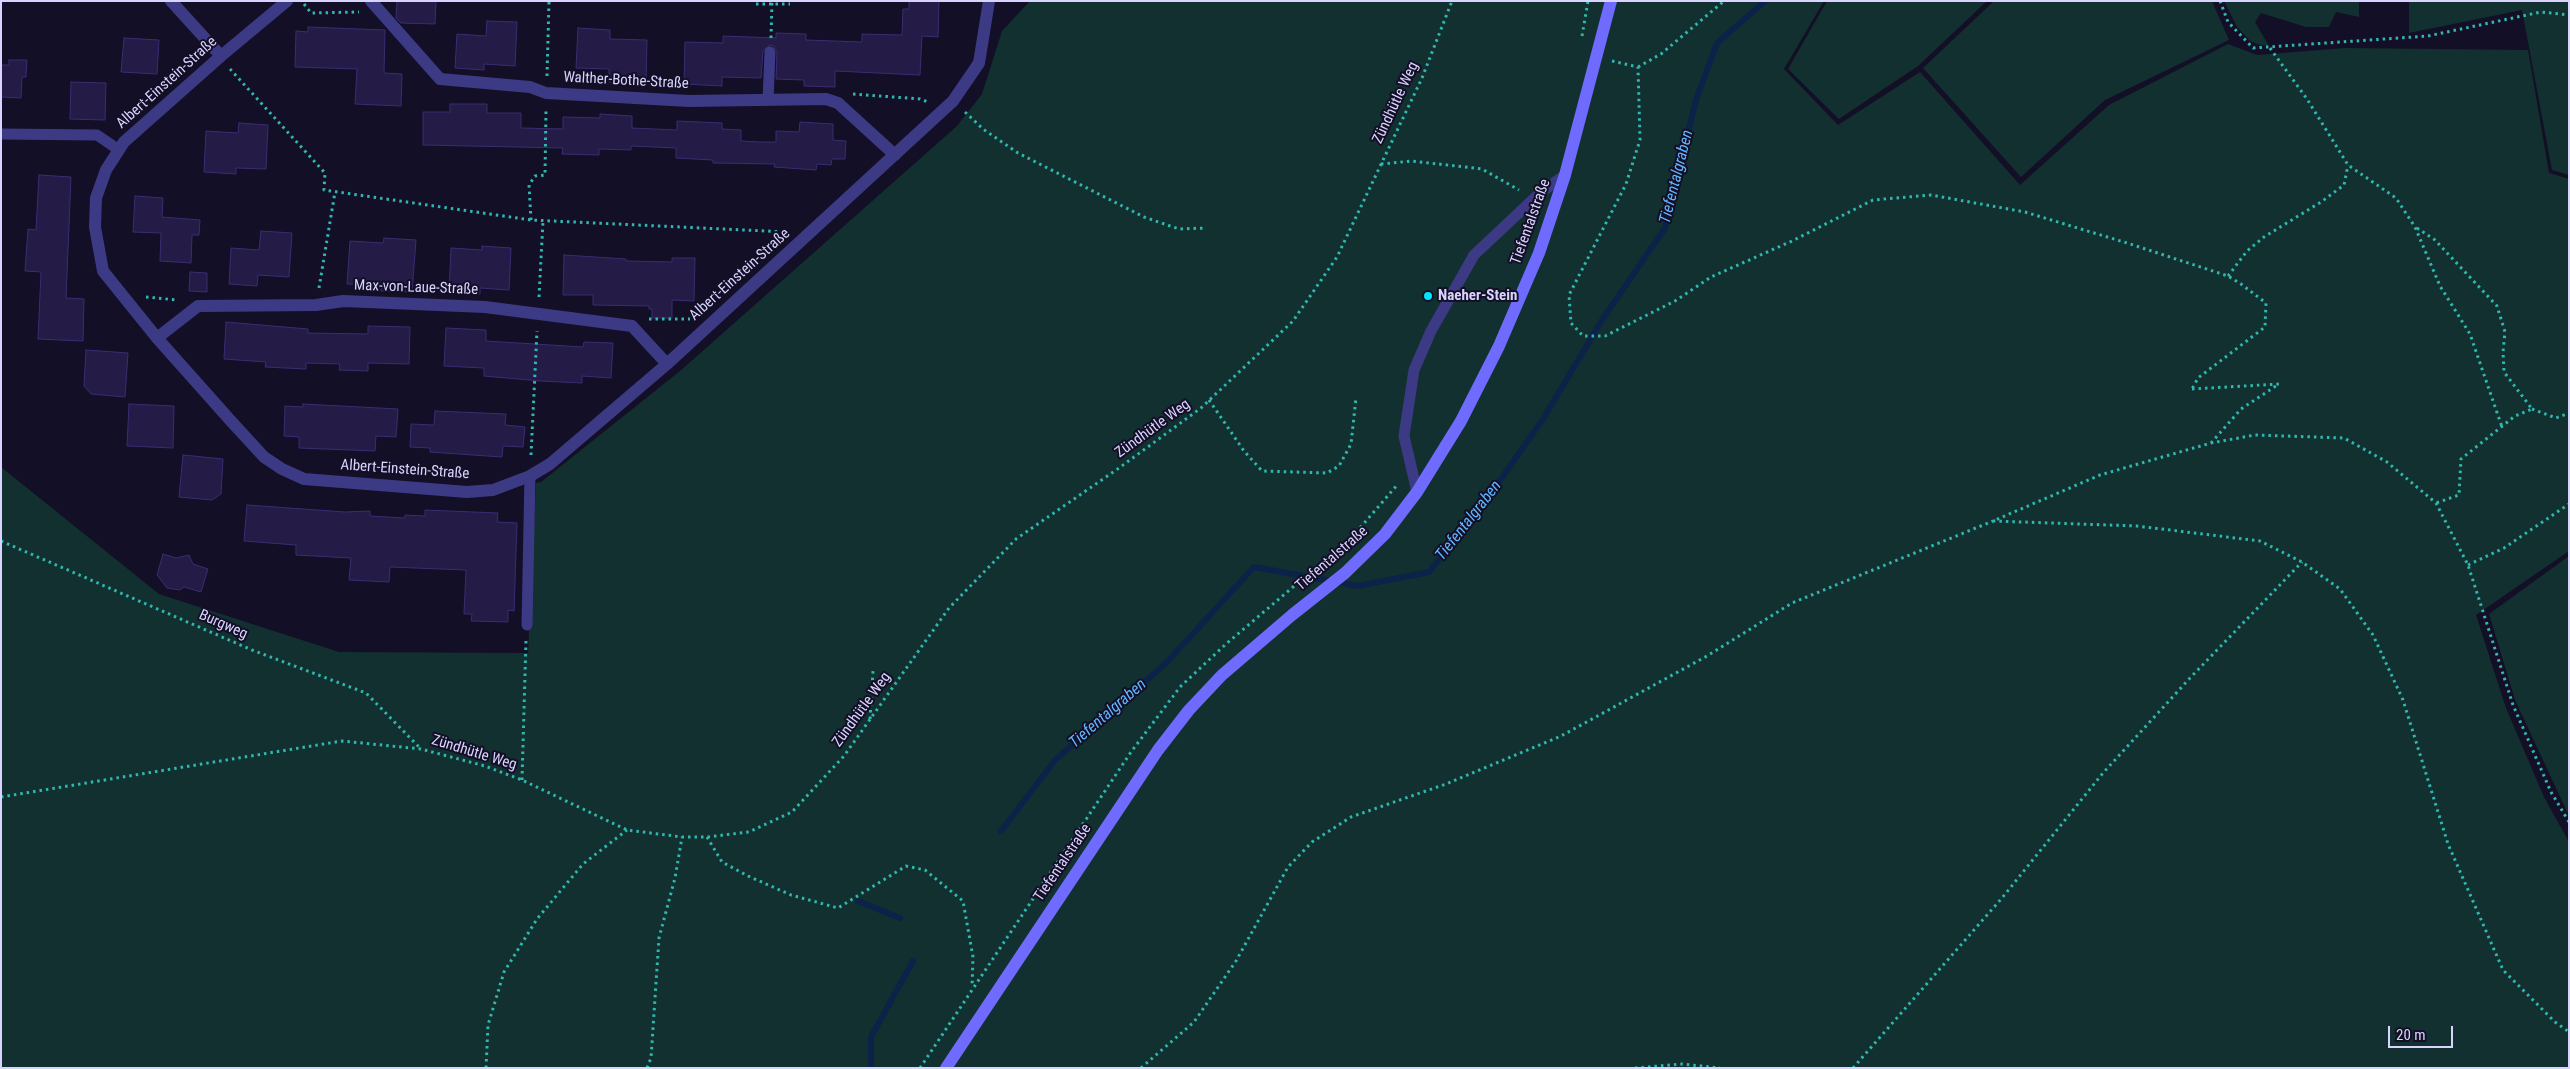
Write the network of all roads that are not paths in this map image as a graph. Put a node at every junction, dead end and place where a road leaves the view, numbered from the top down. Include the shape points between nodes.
1 (171, 1) edge
2 (287, 1) edge
3 (989, 1) edge
4 (1611, 1) edge
5 (373, 4) edge
6 (770, 47) road end
7 (221, 56) junction
8 (768, 100) junction
9 (1, 134) edge
10 (119, 150) junction
11 (895, 155) junction
12 (1565, 175) junction
13 (157, 338) junction
14 (667, 364) junction
15 (530, 476) junction
16 (1418, 492) junction
17 (526, 624) road end
18 (946, 1068) edge

1 - 7 street
2 - 7 street, Albert-Einstein-Straße
3 - 11 street, Albert-Einstein-Straße via 979,63 949,105
4 - 12 street, Tiefentalstraße
5 - 8 street, Walther-Bothe-Straße via 440,79 530,87 546,93 688,101
6 - 8 lane
7 - 10 street, Albert-Einstein-Straße
8 - 11 street, Walther-Bothe-Straße via 826,99 838,102
9 - 10 lane via 97,135
10 - 13 street, Albert-Einstein-Straße via 106,170 96,198 95,227 103,271
11 - 14 street, Albert-Einstein-Straße
12 - 16 street, Tiefentalstraße via 1539,253 1499,346 1461,421
12 - 16 lane via 1531,201 1474,255 1431,331 1414,370 1404,436
13 - 14 street, Max-von-Laue-Straße via 198,306 316,305 343,301 485,307 632,326
13 - 15 street, Albert-Einstein-Straße via 264,457 304,479 467,492 493,490
14 - 15 street, Albert-Einstein-Straße via 550,464
15 - 17 lane
16 - 18 street, Tiefentalstraße via 1386,534 1345,573 1222,675 1189,710 1163,743

